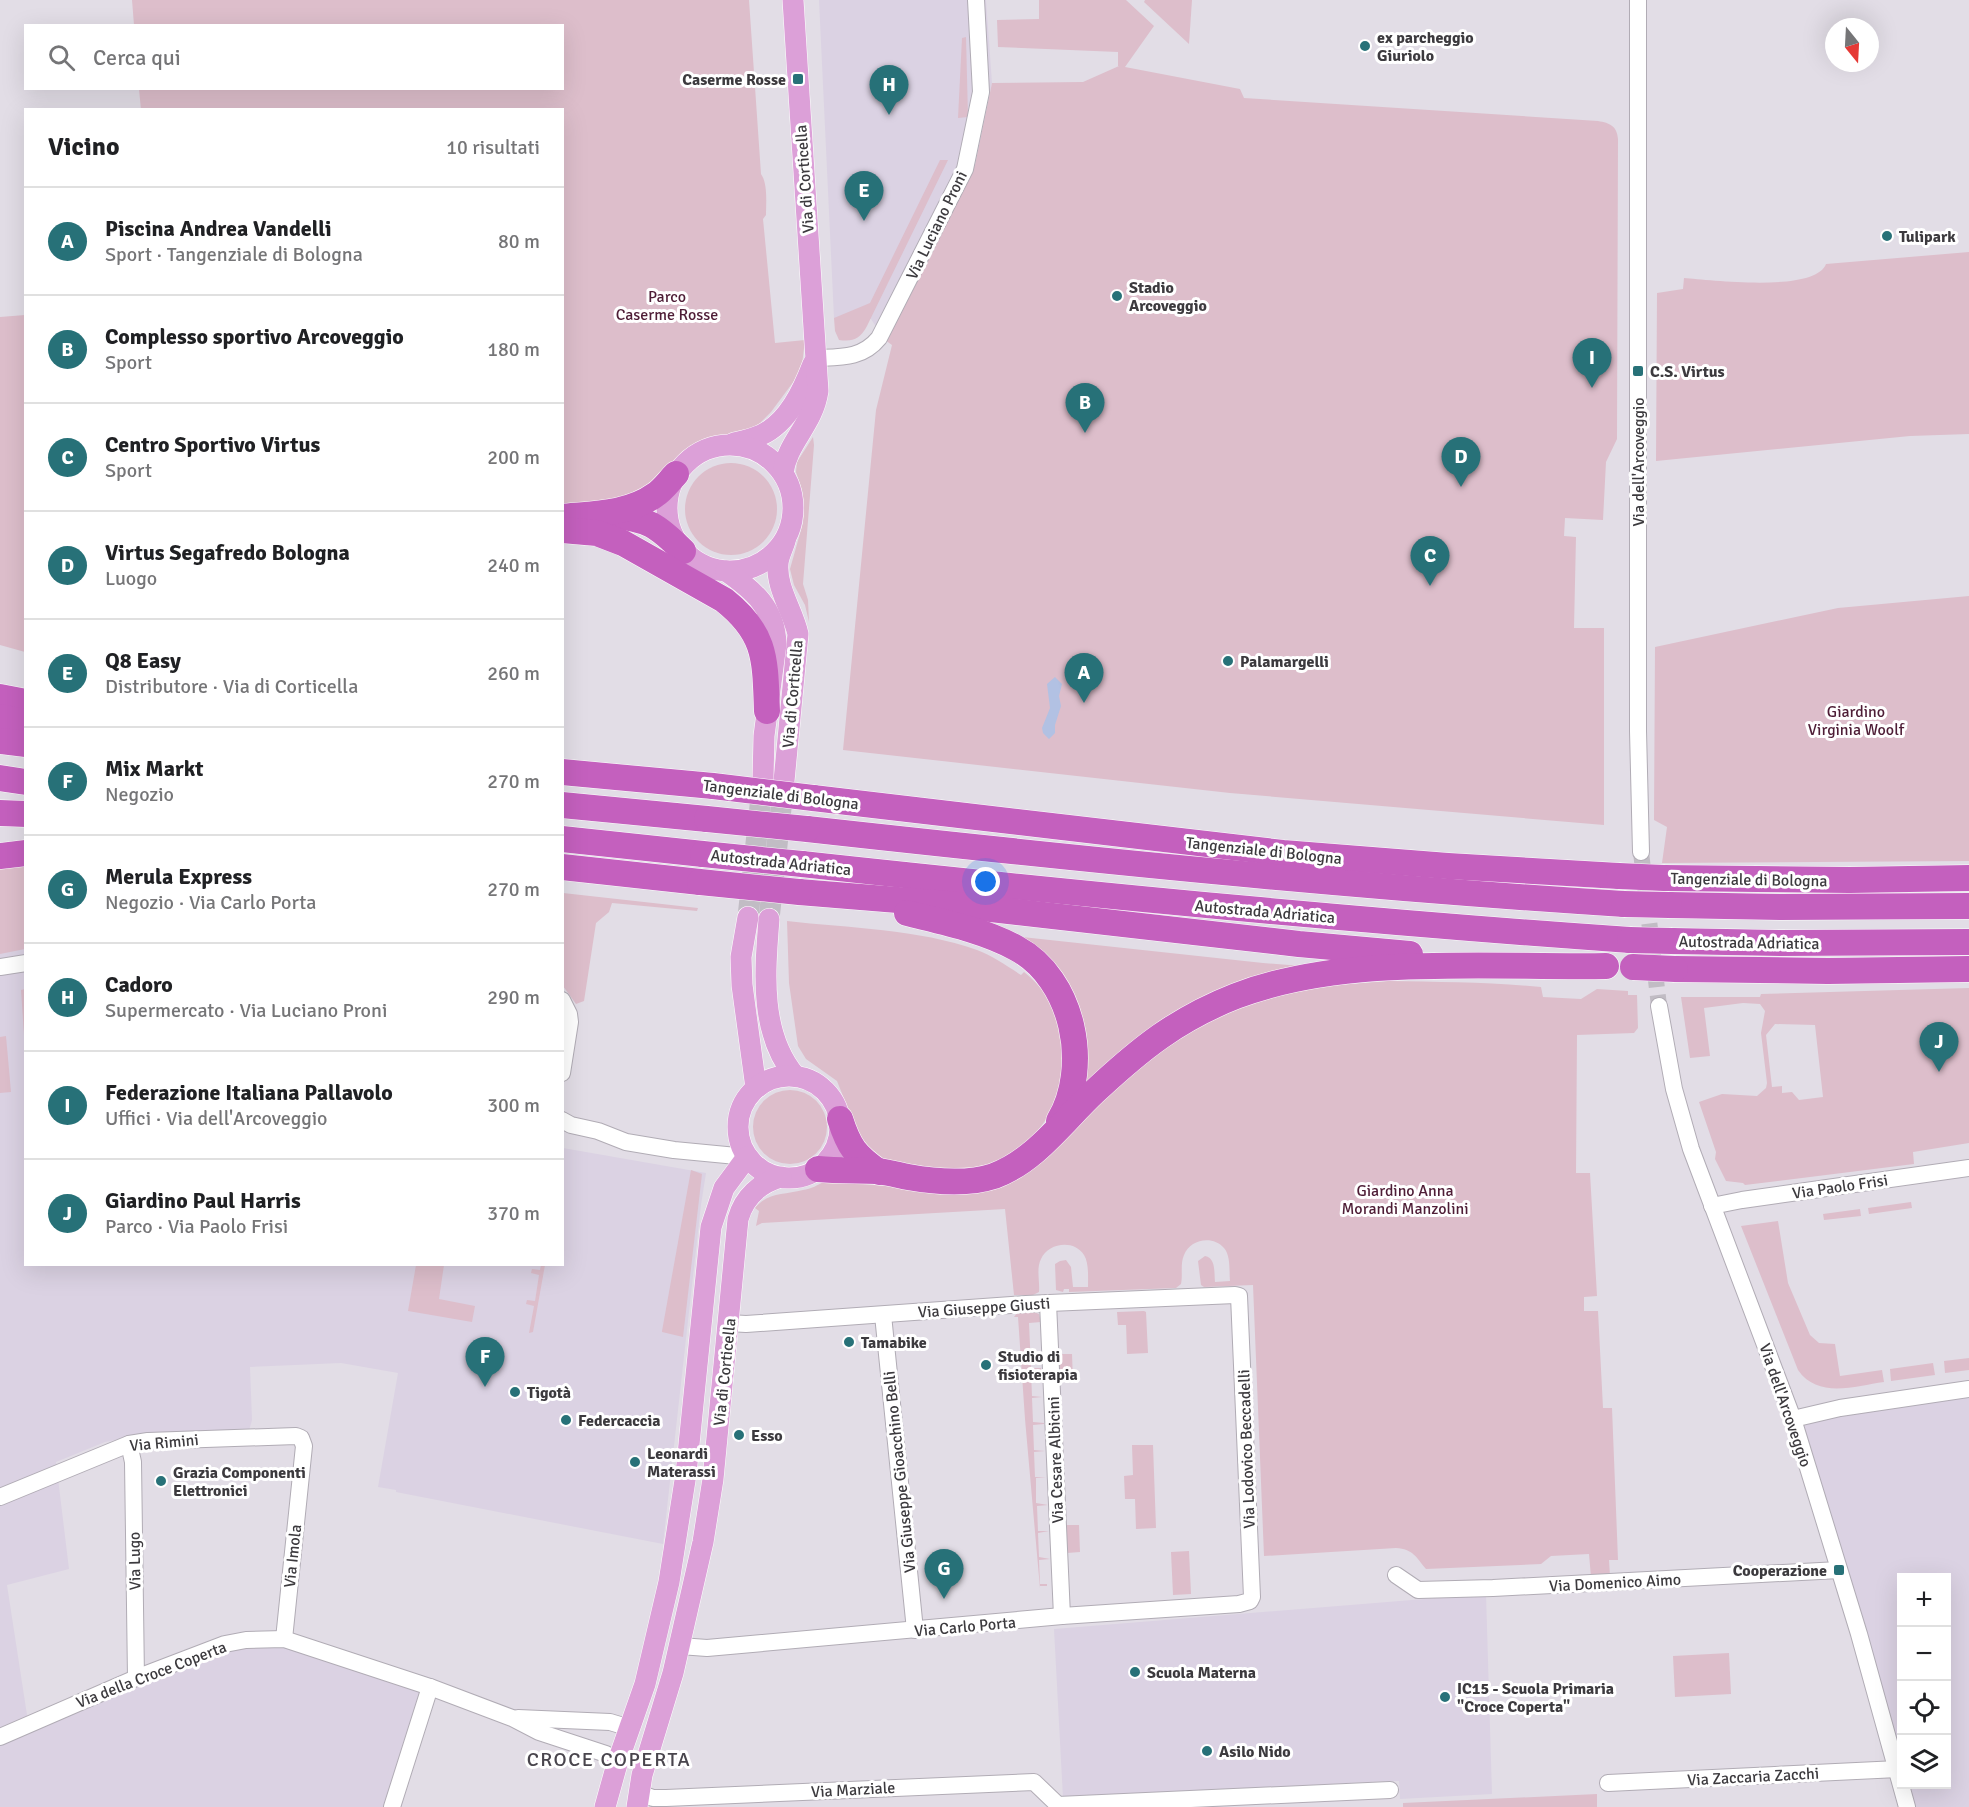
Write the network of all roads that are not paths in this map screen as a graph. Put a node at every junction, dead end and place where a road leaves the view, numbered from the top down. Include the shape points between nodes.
1 (793, 0) edge
2 (976, 0) edge
3 (1638, 0) edge
4 (816, 358) junction
5 (731, 444) junction
6 (783, 473) junction
7 (676, 474) junction
8 (599, 513) junction
9 (564, 517) edge
10 (564, 530) edge
11 (786, 538) junction
12 (683, 550) junction
13 (726, 571) junction
14 (767, 711) junction
15 (0, 741) edge
16 (24, 744) edge
17 (564, 762) edge
18 (564, 772) edge
19 (0, 778) edge
20 (666, 781) junction
21 (24, 782) edge
22 (564, 805) edge
23 (0, 813) edge
24 (24, 814) edge
25 (564, 839) edge
26 (1641, 852) tunnel mouth
27 (24, 853) edge
28 (0, 856) edge
29 (564, 867) edge
30 (1969, 878) edge
31 (809, 893) junction
32 (1969, 906) edge
33 (1969, 942) edge
34 (24, 963) edge
35 (1606, 966) junction
36 (0, 967) edge
37 (1969, 969) edge
38 (564, 1004) edge
39 (1659, 1006) tunnel mouth
40 (564, 1060) edge
41 (795, 1076) junction
42 (756, 1088) junction
43 (840, 1119) junction
44 (564, 1121) edge
45 (1050, 1136) junction
46 (747, 1157) junction
47 (1969, 1167) edge
48 (818, 1169) junction
49 (879, 1172) junction
50 (781, 1177) junction
51 (1712, 1206) junction
52 (1239, 1296) joint
53 (1048, 1303) junction
54 (883, 1315) junction
55 (729, 1323) junction
56 (1969, 1389) edge
57 (1793, 1419) junction
58 (301, 1438) joint
59 (129, 1444) junction
60 (0, 1497) edge
61 (1839, 1569) junction
62 (1396, 1575) dead end
63 (1250, 1601) joint
64 (1062, 1617) junction
65 (915, 1630) junction
66 (284, 1639) junction
67 (680, 1647) junction
68 (136, 1678) junction
69 (430, 1687) junction
70 (512, 1718) junction
71 (630, 1728) junction
72 (0, 1737) edge
73 (646, 1761) junction
74 (617, 1764) junction
75 (1897, 1766) edge
76 (1897, 1769) edge
77 (1608, 1783) dead end
78 (1903, 1789) edge
79 (1390, 1790) dead end
80 (638, 1800) edge
81 (1058, 1806) edge
82 (392, 1807) edge
83 (605, 1807) edge
84 (1907, 1807) edge

1 - 4 main road, Via di Corticella
2 - 4 street, Via Luciano Proni via 981,92 965,169 879,338 852,357
3 - 26 street, Via dell'Arcoveggio
4 - 5 main road, Via di Corticella via 790,410 774,428
4 - 6 main road, Via di Corticella via 816,403 790,451
5 - 6 main road via 760,452
5 - 7 main road via 699,452
6 - 11 main road via 793,505
7 - 8 highway via 645,502
7 - 12 main road via 666,506 673,537
8 - 9 highway
8 - 12 highway via 650,523
10 - 14 highway via 597,533 622,543 739,612 762,647
11 - 13 main road via 761,563 744,570
11 - 14 main road, Via di Corticella via 779,573 798,634 774,780 764,736
12 - 13 main road via 695,561
13 - 14 main road, Via di Corticella via 764,603 776,632
15 - 16 highway
17 - 20 highway
18 - 20 highway, Tangenziale di Bologna
19 - 21 highway
20 - 30 highway, Tangenziale di Bologna, bridge via 1283,853 1448,866 1664,878
22 - 32 highway, bridge via 1440,892 1624,904 1781,908
23 - 24 highway
25 - 33 highway, Autostrada Adriatica, bridge via 1449,928 1630,940
27 - 28 highway
29 - 31 highway, bridge
31 - 35 highway via 1025,912 1299,945
31 - 45 highway via 973,931 1016,948 1044,972 1065,1007 1075,1048 1068,1101
34 - 36 street
35 - 37 highway, bridge via 1828,971
35 - 45 highway via 1381,969 1320,975 1259,989 1205,1009 1169,1029 1127,1062
38 - 40 street via 570,1022
39 - 51 street, Via dell'Arcoveggio via 1674,1089
41 - 42 main road
41 - 42 main road via 780,1054 772,1032 759,918 741,957
41 - 43 main road via 828,1093
42 - 46 main road via 739,1119 738,1131
43 - 48 main road via 836,1147
43 - 49 highway via 850,1147
44 - 46 street via 626,1142
45 - 49 highway via 1010,1169 976,1180 936,1180
46 - 50 main road via 761,1170
46 - 71 main road, Via di Corticella via 724,1188 711,1227 680,1524 650,1667
47 - 51 street, Via Paolo Frisi
48 - 49 highway
48 - 50 main road, Via di Corticella via 800,1176
50 - 55 main road, Via di Corticella via 761,1186 741,1208
51 - 57 street, Via dell'Arcoveggio
52 - 53 street, Via Giuseppe Giusti
52 - 63 street, Via Lodovico Beccadelli
53 - 54 street, Via Giuseppe Giusti
53 - 64 street, Via Cesare Albicini
54 - 55 street, Via Giuseppe Giusti
54 - 65 street, Via Giuseppe Gioacchino Belli
55 - 67 main road, Via di Corticella via 713,1479
56 - 57 street
57 - 61 street, Via dell'Arcoveggio
58 - 59 street, Via Rimini
58 - 66 street, Via Imola
59 - 60 street, Via Rimini
59 - 68 street, Via Lugo via 133,1462
61 - 62 street, Via Domenico Aimo via 1418,1590
61 - 75 street, Via dell'Arcoveggio
63 - 64 street, Via Carlo Porta
64 - 65 street, Via Carlo Porta
65 - 67 street, Via Carlo Porta
66 - 68 street, Via della Croce Coperta via 225,1644
66 - 69 street, Via della Croce Coperta
67 - 73 main road, Via di Corticella
68 - 72 street, Via della Croce Coperta
69 - 70 street, Via della Croce Coperta
69 - 82 street
70 - 71 street, Via della Croce Coperta via 610,1722
70 - 74 street, Via della Croce Coperta via 539,1732 606,1754
71 - 73 main road, Via di Corticella via 646,1744
71 - 74 main road, Via di Corticella
73 - 80 main road, Via di Corticella
74 - 80 main road
74 - 83 main road, Via di Corticella
76 - 77 street, Via Zaccaria Zacchi
78 - 84 street, Via dell'Arcoveggio
79 - 81 street, Via Marziale
80 - 81 street, Via Marziale via 1034,1782

